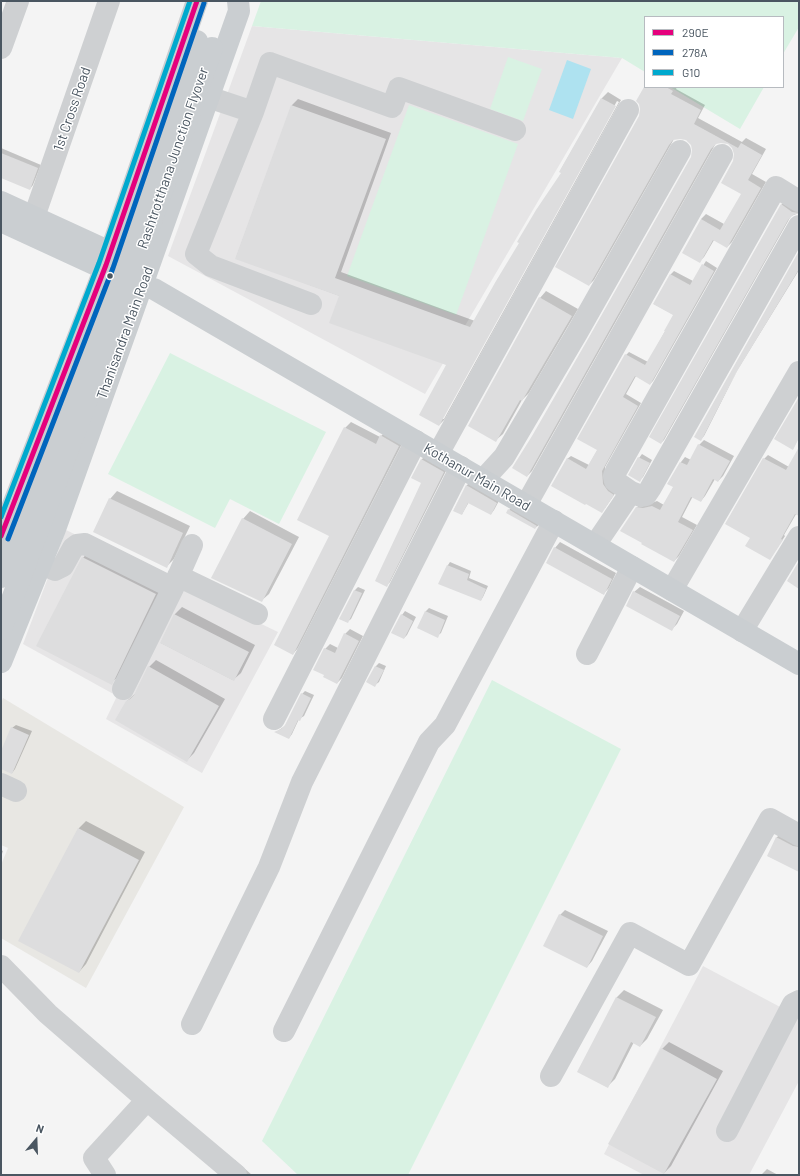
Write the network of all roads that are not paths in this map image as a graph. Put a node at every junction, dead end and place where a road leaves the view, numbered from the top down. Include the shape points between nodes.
1 (18, 1) edge
2 (109, 1) edge
3 (197, 1) edge
4 (226, 2) edge
5 (1, 48) edge
6 (208, 97) junction
7 (628, 110) dead end
8 (252, 112) junction
9 (515, 130) dead end
10 (680, 151) dead end
11 (722, 155) dead end
12 (799, 200) edge
13 (1, 202) edge
14 (34, 217) junction
15 (2, 225) edge
16 (799, 226) edge
17 (102, 261) junction
18 (147, 282) junction
19 (311, 304) dead end
20 (799, 372) edge
21 (416, 441) junction
22 (438, 454) junction
23 (461, 467) junction
24 (482, 480) junction
25 (630, 492) junction
26 (526, 505) junction
27 (554, 521) junction
28 (1, 536) edge
29 (799, 537) edge
30 (192, 545) dead end
31 (596, 545) junction
32 (41, 564) junction
33 (632, 567) junction
34 (1, 577) edge
35 (175, 582) junction
36 (672, 590) junction
37 (257, 614) dead end
38 (1, 630) edge
39 (742, 631) junction
40 (586, 654) dead end
41 (1, 661) edge
42 (799, 664) edge
43 (123, 689) dead end
44 (274, 719) dead end
45 (799, 835) edge
46 (1, 966) edge
47 (799, 1001) edge
48 (192, 1024) dead end
49 (284, 1031) dead end
50 (551, 1076) dead end
51 (146, 1100) junction
52 (727, 1131) dead end
53 (105, 1175) edge
54 (236, 1175) edge

1 - 5 street
2 - 14 street, 1st Cross Road
3 - 17 main road
4 - 6 main road, Thanisandra Main Road via 239,11
4 - 34 main road, Rashtrotthana Junction Flyover, bridge via 94,333
4 - 38 main road, Rashtrotthana Junction Flyover, bridge via 114,324
6 - 8 street
6 - 18 main road, Thanisandra Main Road
7 - 22 street
8 - 9 street via 270,63 392,107 399,88
8 - 19 street via 196,254 211,266
10 - 24 street via 508,451
11 - 26 street
12 - 25 street via 776,187 616,471 615,481
13 - 14 main road
14 - 17 main road
15 - 17 main road
16 - 25 street via 650,490 641,496
17 - 18 main road, Kothanur Main Road
17 - 28 main road via 94,299
18 - 21 main road, Kothanur Main Road
18 - 32 main road, Thanisandra Main Road
20 - 36 street
21 - 22 main road, Kothanur Main Road
21 - 44 street
22 - 23 main road, Kothanur Main Road
23 - 24 main road, Kothanur Main Road
23 - 48 street via 302,782 269,868
24 - 26 main road, Kothanur Main Road
25 - 31 street
26 - 27 main road, Kothanur Main Road
27 - 31 main road, Kothanur Main Road
27 - 49 street via 445,725 428,742
29 - 39 street
30 - 35 street
31 - 33 main road, Kothanur Main Road
32 - 35 street via 54,570 60,568 73,548 85,544
32 - 41 main road, Thanisandra Main Road
33 - 36 main road, Kothanur Main Road
33 - 40 street
35 - 37 street
35 - 43 street
36 - 39 main road, Kothanur Main Road
39 - 42 main road, Kothanur Main Road
45 - 50 street via 770,819 689,965 630,933
46 - 51 street via 48,1014
47 - 52 street via 793,1004
51 - 53 street via 94,1158
51 - 54 street

